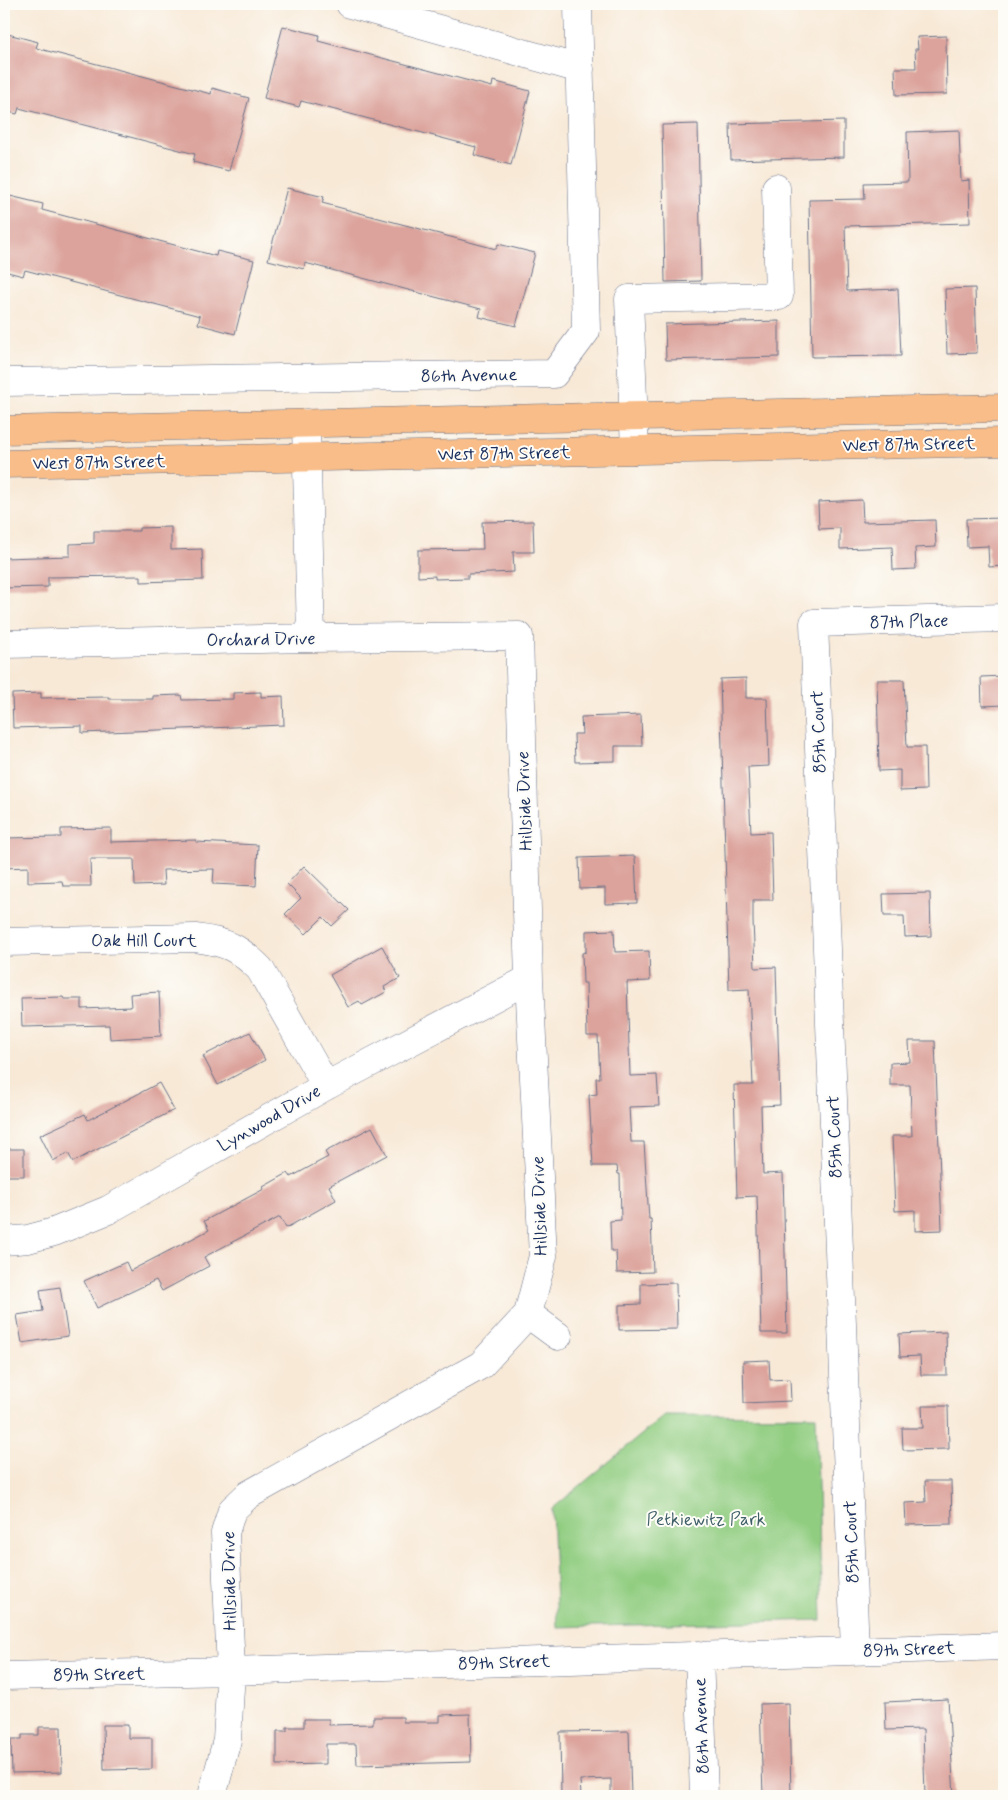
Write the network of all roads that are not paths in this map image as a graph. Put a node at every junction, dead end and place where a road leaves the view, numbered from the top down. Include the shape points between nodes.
1 (350, 4) edge
2 (578, 4) edge
3 (580, 69) junction
4 (776, 188) dead end
5 (4, 382) edge
6 (1004, 408) edge
7 (635, 416) junction
8 (306, 423) junction
9 (4, 430) edge
10 (1004, 442) edge
11 (635, 450) junction
12 (307, 457) junction
13 (4, 464) edge
14 (1004, 618) edge
15 (814, 623) joint
16 (519, 636) joint
17 (311, 638) junction
18 (4, 644) edge
19 (4, 942) edge
20 (529, 979) junction
21 (326, 1086) junction
22 (4, 1241) edge
23 (528, 1314) junction
24 (558, 1336) dead end
25 (1004, 1646) edge
26 (855, 1650) junction
27 (698, 1655) junction
28 (231, 1671) junction
29 (4, 1676) edge
30 (212, 1796) edge
31 (704, 1796) edge

1 - 3 street
2 - 3 street, 86th Avenue
3 - 5 street, 86th Avenue via 586,332 554,374
4 - 7 street via 779,296 629,299
6 - 7 main road, West 87th Street
7 - 8 main road, West 87th Street
7 - 11 street
8 - 9 main road, West 87th Street
8 - 12 street
10 - 11 main road, West 87th Street
11 - 12 main road, West 87th Street
12 - 13 main road, West 87th Street
12 - 17 street
14 - 15 street, 87th Place
15 - 26 street, 85th Court
16 - 17 street, Orchard Drive
16 - 20 street, Hillside Drive
17 - 18 street, Orchard Drive
19 - 21 street, Oak Hill Court via 195,938 231,946 260,969
20 - 21 street, Lynwood Drive
20 - 23 street, Hillside Drive via 543,1256
21 - 22 street, Lynwood Drive via 108,1210 54,1232
23 - 24 street
23 - 28 street, Hillside Drive via 481,1365 248,1495 232,1510 224,1533
25 - 26 street, 89th Street
26 - 27 street, 89th Street
27 - 28 street, 89th Street
27 - 31 street, 86th Avenue
28 - 29 street, 89th Street
28 - 30 street, Hillside Drive via 226,1740

